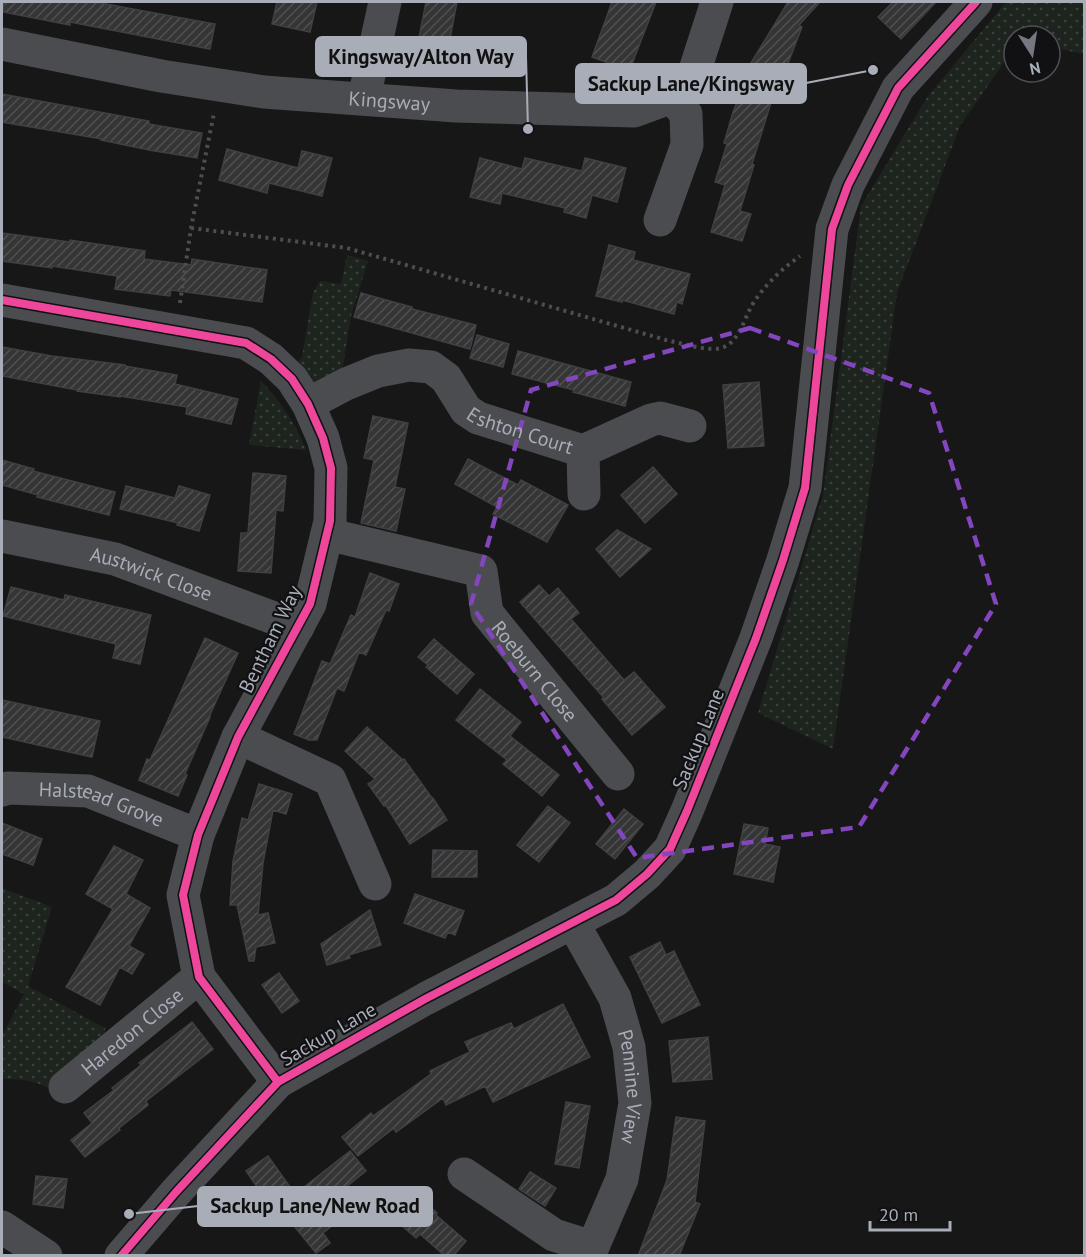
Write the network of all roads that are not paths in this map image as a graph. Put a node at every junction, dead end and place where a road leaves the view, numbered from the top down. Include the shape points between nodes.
1 (385, 2) edge
2 (717, 2) edge
3 (976, 2) edge
4 (2, 44) edge
5 (672, 97) junction
6 (364, 98) junction
7 (660, 220) dead end
8 (2, 300) edge
9 (308, 404) junction
10 (690, 426) dead end
11 (584, 451) junction
12 (584, 494) dead end
13 (327, 534) junction
14 (2, 536) edge
15 (298, 627) junction
16 (238, 737) junction
17 (618, 774) dead end
18 (2, 790) edge
19 (198, 835) junction
20 (375, 884) dead end
21 (573, 923) junction
22 (200, 977) junction
23 (278, 1082) junction
24 (65, 1087) dead end
25 (464, 1174) dead end
26 (2, 1227) edge
27 (590, 1251) edge
28 (46, 1256) edge
29 (121, 1256) edge

1 - 6 street
2 - 5 street, Kingsway via 694,73
3 - 21 street, Sackup Lane via 898,88 848,185 832,229 805,488 756,638 687,811 670,849 647,874 616,900
4 - 6 street, Kingsway via 220,86
5 - 6 street, Kingsway via 634,111 456,106
5 - 7 street via 686,114 687,145
8 - 9 street, Bentham Way via 246,343 292,379
9 - 11 street, Eshton Court via 378,371 409,365 431,367 446,378 466,410 478,418
9 - 13 street, Bentham Way via 331,468
10 - 11 street, Eshton Court via 660,418 651,420
11 - 12 street, Eshton Court
13 - 15 street, Bentham Way via 310,604
13 - 17 street, Roeburn Close via 481,571 487,613
14 - 15 street, Austwick Close via 115,560
15 - 16 street, Bentham Way
16 - 19 street, Bentham Way
16 - 20 street via 330,780
18 - 19 street, Halstead Grove via 88,791
19 - 22 street, Bentham Way via 183,896
21 - 23 street, Sackup Lane via 425,999
21 - 27 street, Pennine View via 615,998 629,1047 635,1103 621,1179
22 - 23 street, Bentham Way
22 - 24 street, Haredon Close
23 - 29 street, Sackup Lane
25 - 27 street via 554,1235
26 - 28 street

